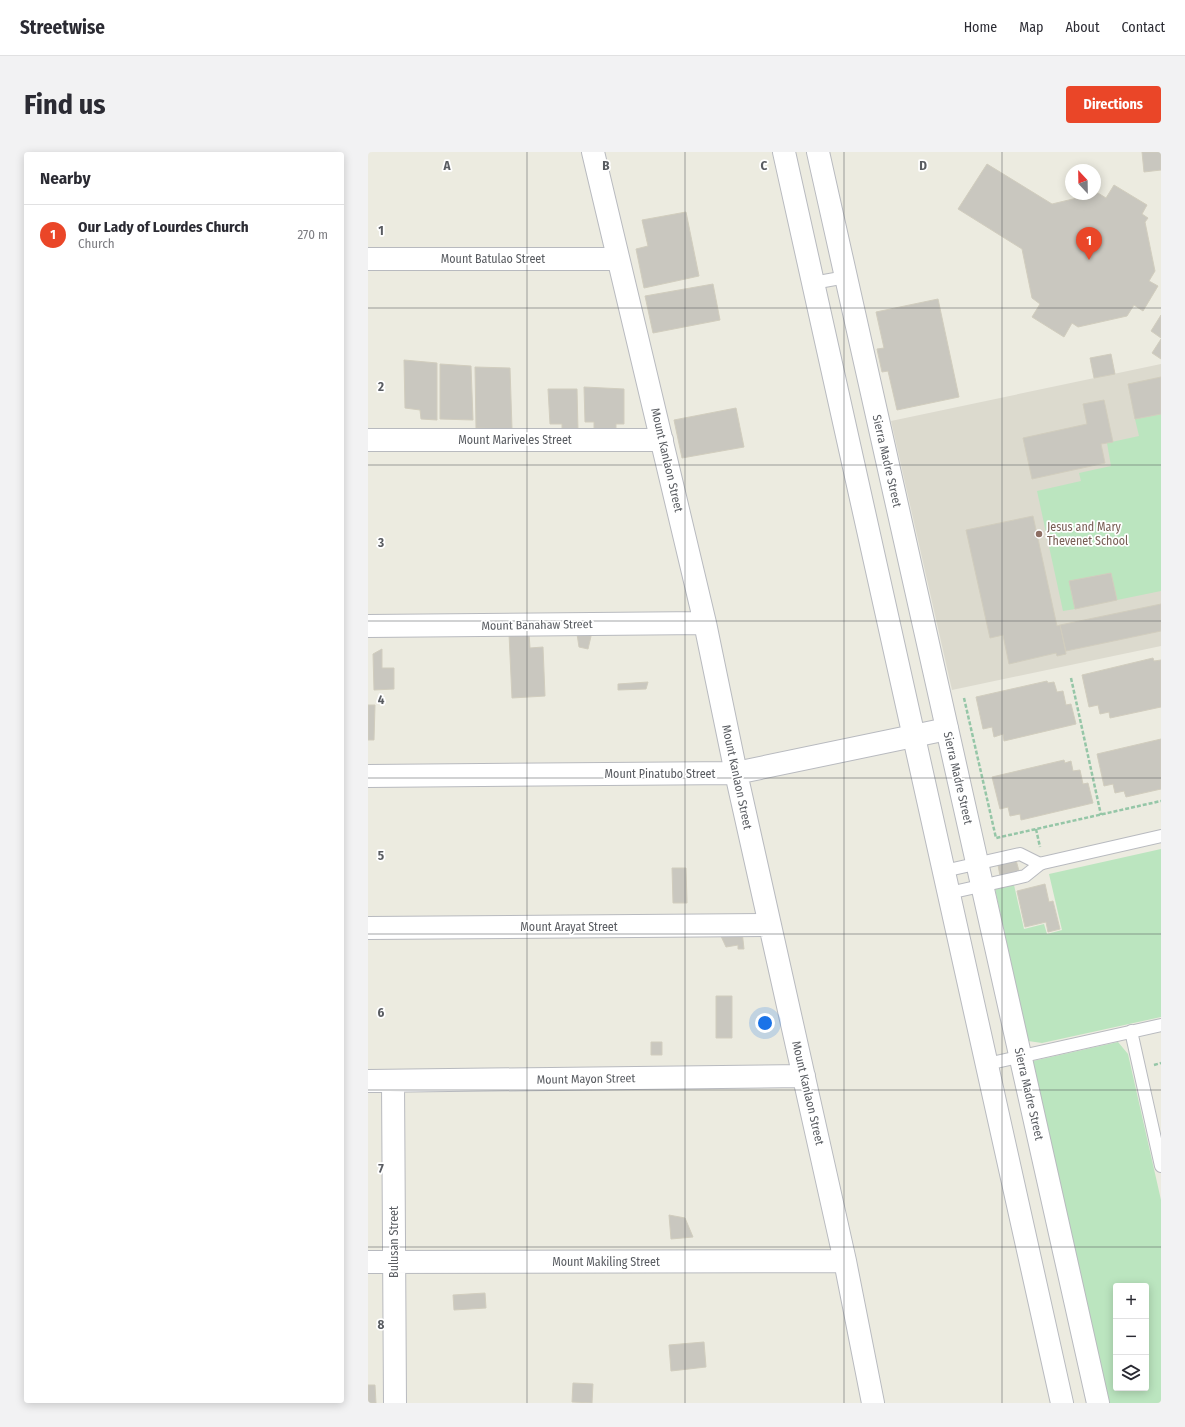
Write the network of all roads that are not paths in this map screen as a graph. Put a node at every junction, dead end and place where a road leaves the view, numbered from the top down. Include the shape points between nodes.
1 (593, 152) edge
2 (784, 152) edge
3 (818, 152) edge
4 (368, 259) edge
5 (618, 259) junction
6 (846, 277) junction
7 (813, 283) junction
8 (368, 440) edge
9 (662, 440) junction
10 (706, 623) junction
11 (368, 626) edge
12 (947, 729) junction
13 (914, 736) junction
14 (736, 773) junction
15 (368, 776) edge
16 (1161, 836) edge
17 (978, 864) junction
18 (1040, 864) junction
19 (944, 871) junction
20 (982, 886) junction
21 (949, 894) junction
22 (770, 925) junction
23 (368, 928) edge
24 (1161, 1025) edge
25 (1131, 1031) junction
26 (1020, 1056) junction
27 (987, 1064) junction
28 (804, 1076) junction
29 (368, 1081) edge
30 (393, 1081) junction
31 (1161, 1166) edge
32 (845, 1261) junction
33 (368, 1262) edge
34 (394, 1262) junction
35 (395, 1403) edge
36 (873, 1403) edge
37 (1062, 1403) edge
38 (1098, 1403) edge

1 - 5 street, Mount Kanlaon Street
2 - 7 street
3 - 6 street, Sierra Madre Street
4 - 5 street, Mount Batulao Street
5 - 9 street, Mount Kanlaon Street
6 - 7 lane
6 - 12 street, Sierra Madre Street
7 - 13 street
8 - 9 street, Mount Mariveles Street
9 - 10 street, Mount Kanlaon Street
10 - 11 street, Mount Banahaw Street
10 - 14 street, Mount Kanlaon Street
12 - 13 street, Mount Pinatubo Street
12 - 17 street, Sierra Madre Street
13 - 14 street, Mount Pinatubo Street
13 - 19 street
14 - 15 street, Mount Pinatubo Street
14 - 22 street, Mount Kanlaon Street
16 - 18 lane
17 - 18 lane via 1020,854
17 - 19 lane
17 - 20 street, Sierra Madre Street
18 - 20 lane via 1025,876
19 - 21 street
20 - 21 lane
20 - 26 street, Sierra Madre Street
21 - 27 street
22 - 23 street, Mount Arayat Street
22 - 28 street, Mount Kanlaon Street
24 - 25 lane
25 - 26 lane
25 - 31 lane
26 - 27 lane
26 - 38 street, Sierra Madre Street
27 - 37 street
28 - 30 street, Mount Mayon Street
28 - 32 street, Mount Kanlaon Street
29 - 30 street, Mount Mayon Street
30 - 34 street, Bulusan Street
32 - 34 street, Mount Makiling Street
32 - 36 street, Mount Kanlaon Street
33 - 34 street, Mount Makiling Street
34 - 35 street, Bulusan Street

